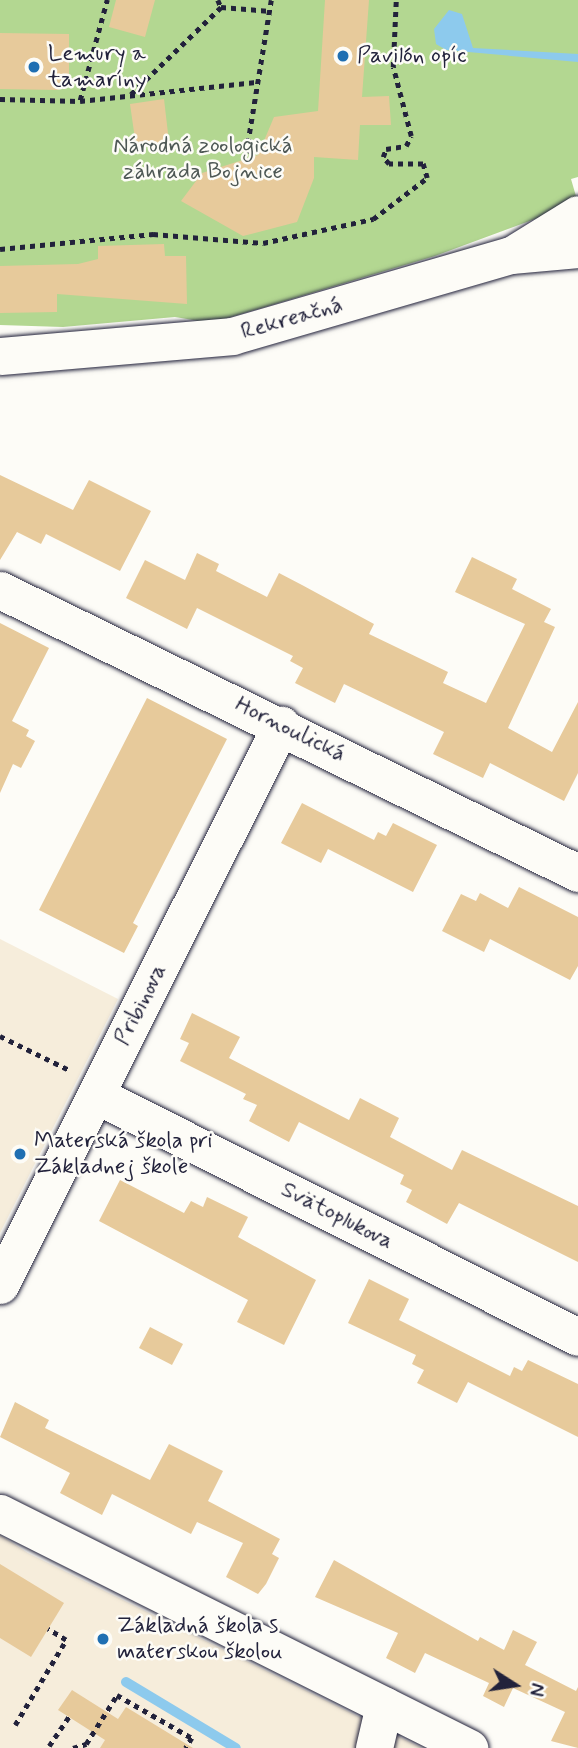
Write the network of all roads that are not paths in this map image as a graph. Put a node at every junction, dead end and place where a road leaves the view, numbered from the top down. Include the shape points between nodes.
1 (578, 214) edge
2 (578, 250) edge
3 (511, 255) junction
4 (0, 356) edge
5 (0, 590) edge
6 (281, 725) junction
7 (578, 873) edge
8 (98, 1090) junction
9 (0, 1284) edge
10 (578, 1337) edge
11 (0, 1513) edge
12 (384, 1706) junction
13 (374, 1748) edge
14 (469, 1748) edge

1 - 3 street
2 - 3 street, Rekreačná
3 - 4 street, Rekreačná via 232,336
5 - 6 street, Hornoulická
6 - 7 street, Hornoulická
6 - 8 street, Pribinova
8 - 9 street, Pribinova
8 - 10 street, Svätoplukova
11 - 12 street
12 - 13 street
12 - 14 street

